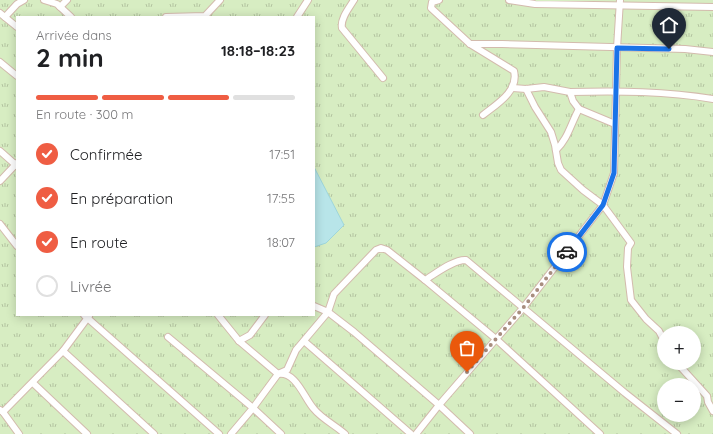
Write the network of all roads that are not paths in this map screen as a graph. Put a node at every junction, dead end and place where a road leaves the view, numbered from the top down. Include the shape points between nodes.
1 (24, 0) edge
2 (44, 0) edge
3 (67, 0) edge
4 (220, 0) edge
5 (308, 0) edge
6 (354, 0) edge
7 (439, 0) edge
8 (509, 0) edge
9 (580, 2) edge
10 (620, 2) edge
11 (60, 7) junction
12 (713, 7) edge
13 (2, 15) edge
14 (70, 16) edge
15 (205, 16) edge
16 (298, 16) edge
17 (16, 26) edge
18 (470, 44) junction
19 (617, 48) junction
20 (713, 52) edge
21 (0, 62) edge
22 (16, 75) edge
23 (383, 78) dead end
24 (513, 88) junction
25 (526, 90) junction
26 (617, 91) junction
27 (570, 92) junction
28 (713, 99) edge
29 (579, 109) junction
30 (483, 115) dead end
31 (615, 124) junction
32 (556, 150) junction
33 (0, 151) edge
34 (16, 163) edge
35 (16, 165) edge
36 (0, 181) edge
37 (603, 205) junction
38 (0, 224) edge
39 (16, 245) edge
40 (425, 280) junction
41 (315, 306) edge
42 (523, 308) junction
43 (328, 312) junction
44 (86, 316) edge
45 (219, 316) edge
46 (264, 316) edge
47 (657, 329) edge
48 (168, 338) dead end
49 (496, 339) junction
50 (240, 341) junction
51 (304, 341) junction
52 (62, 351) junction
53 (683, 370) edge
54 (278, 374) junction
55 (33, 383) junction
56 (439, 404) junction
57 (253, 408) junction
58 (2, 411) edge
59 (713, 411) edge
60 (19, 434) edge
61 (87, 434) edge
62 (154, 434) edge
63 (219, 434) edge
64 (231, 434) edge
65 (281, 434) edge
66 (345, 434) edge
67 (411, 434) edge
68 (416, 434) edge
69 (470, 434) edge
70 (600, 434) edge
71 (677, 434) edge

1 - 13 street
2 - 11 street
3 - 11 street
4 - 15 street
5 - 16 street
6 - 23 street via 341,24 342,28
7 - 18 street via 432,2 431,8
8 - 9 street via 535,4
9 - 10 street
10 - 12 street
10 - 19 street
11 - 14 street
13 - 17 street
18 - 19 street
18 - 24 street via 514,71
19 - 20 street
19 - 26 street
21 - 22 street
24 - 25 street
24 - 30 street
25 - 27 street via 544,87
25 - 32 street via 551,132
26 - 27 street
26 - 28 street
26 - 31 street
27 - 29 street
29 - 31 street
29 - 32 street via 562,145
31 - 37 street via 614,173
32 - 37 street via 561,170
33 - 34 street
35 - 36 street
37 - 42 street
37 - 47 street via 631,243 628,248 627,267 631,300
38 - 39 street
40 - 42 street via 455,262 466,260
40 - 43 street via 382,248 376,250 334,294
40 - 49 street
41 - 43 street
42 - 49 street
42 - 71 street
43 - 51 street
43 - 56 street
44 - 52 street
44 - 63 street
45 - 50 street
46 - 50 street via 250,335
48 - 57 street
49 - 56 street
49 - 70 street
50 - 54 street
51 - 54 street via 296,350 287,370
51 - 67 street
52 - 55 street
52 - 62 street
53 - 59 street via 707,396
54 - 57 street
54 - 66 street via 282,373 295,380 314,409
55 - 58 street
55 - 61 street
56 - 68 street
56 - 69 street
57 - 64 street
57 - 65 street
58 - 60 street

